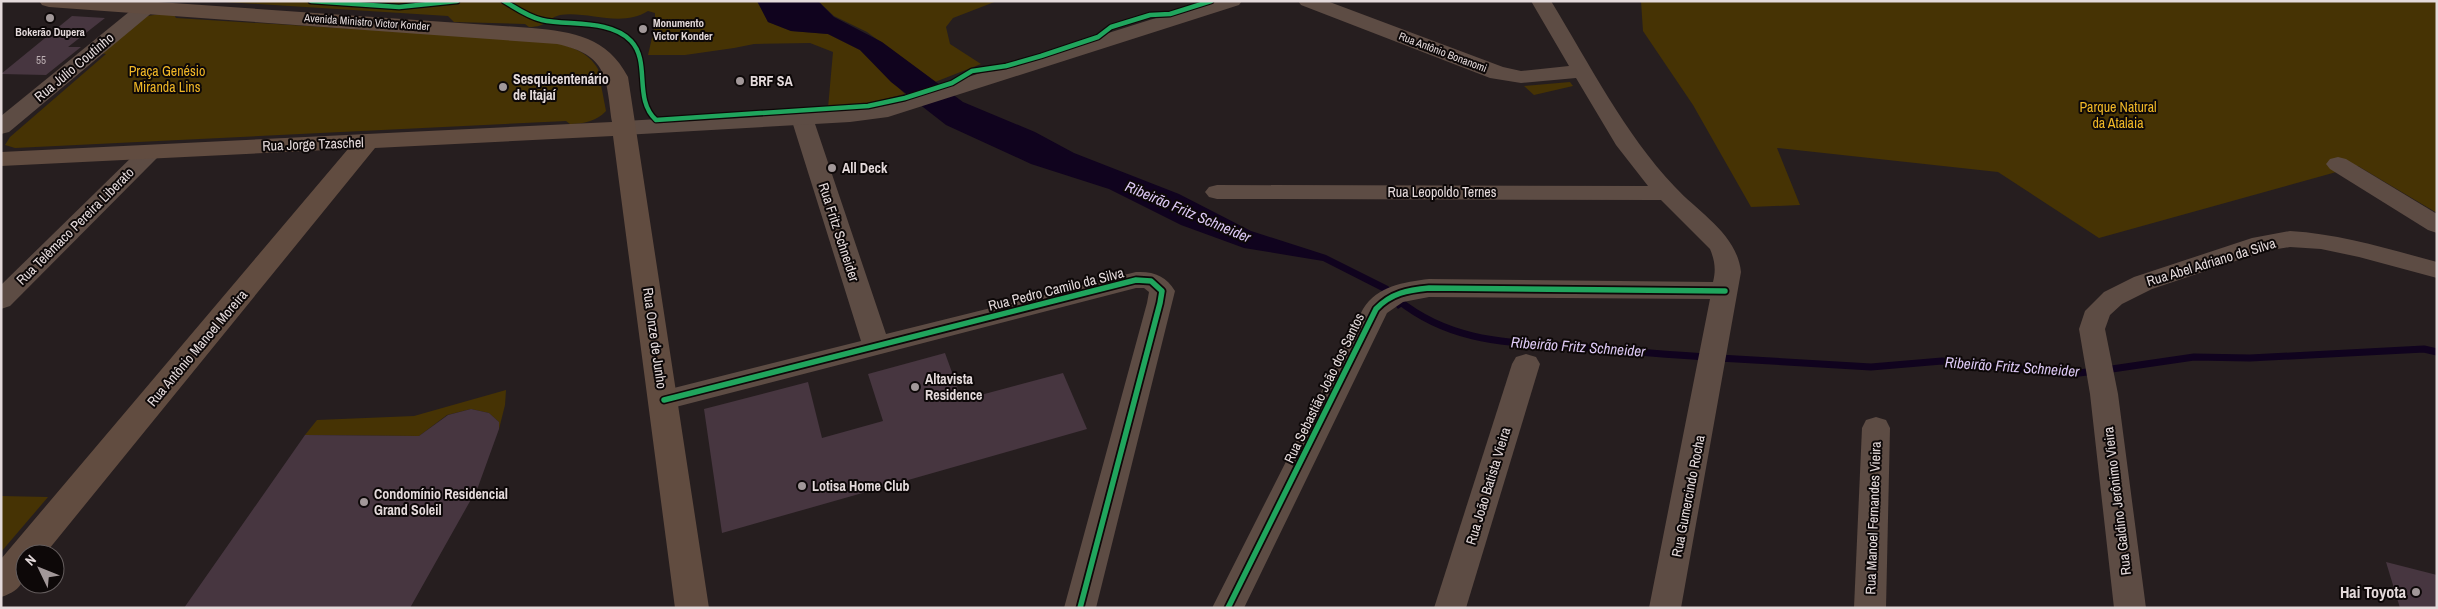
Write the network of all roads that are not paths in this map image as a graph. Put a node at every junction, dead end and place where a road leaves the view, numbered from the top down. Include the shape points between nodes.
1 (49, 1) edge
2 (1232, 1) edge
3 (1308, 1) edge
4 (1541, 1) edge
5 (147, 7) junction
6 (1582, 71) junction
7 (802, 118) junction
8 (1, 127) edge
9 (624, 128) junction
10 (368, 142) junction
11 (149, 153) junction
12 (1, 159) edge
13 (2338, 164) dead end
14 (1217, 192) dead end
15 (1667, 193) junction
16 (2437, 224) edge
17 (2437, 270) edge
18 (1725, 291) junction
19 (1, 300) edge
20 (876, 346) junction
21 (1526, 364) dead end
22 (2104, 394) joint
23 (664, 400) junction
24 (1876, 428) dead end
25 (33, 544) edge
26 (15, 566) edge
27 (1, 583) edge
28 (692, 608) edge
29 (1080, 608) edge
30 (1228, 608) edge
31 (1450, 608) edge
32 (1665, 608) edge
33 (1870, 608) edge
34 (2130, 608) edge

1 - 5 main road, Avenida Ministro Victor Konder
2 - 7 street via 910,104 869,113
3 - 6 street, Rua Antônio Bonanomi via 1498,73 1521,77
4 - 6 street, Rua Gumercindo Rocha
5 - 8 street, Rua Júlio Coutinho
5 - 9 main road, Avenida Ministro Victor Konder via 532,34 570,40 601,54 613,67
6 - 15 street, Rua Gumercindo Rocha via 1627,145
7 - 9 street
7 - 20 street, Rua Fritz Schneider
9 - 10 main road, Rua Jorge Tzaschel
9 - 23 main road, Rua Onze de Junho
10 - 11 main road, Rua Jorge Tzaschel
10 - 25 main road, Rua Antônio Manoel Moreira
11 - 12 main road, Rua Jorge Tzaschel
11 - 19 street, Rua Telêmaco Pereira Liberato
13 - 16 street
14 - 15 street, Rua Leopoldo Ternes
15 - 18 street, Rua Gumercindo Rocha via 1721,246 1727,260
17 - 22 street, Rua Abel Adriano da Silva via 2321,241 2290,239 2261,244 2143,283 2113,298 2098,312 2092,329
18 - 30 street, Rua Sebastião João dos Santos via 1429,288 1393,295 1376,309
18 - 32 street, Rua Gumercindo Rocha
20 - 23 street, Rua Pedro Camilo da Silva
20 - 29 street, Rua Pedro Camilo da Silva via 1136,280 1156,282 1162,292 1160,303
21 - 31 street, Rua João Batista Vieira
22 - 34 street, Rua Galdino Jerônimo Vieira
23 - 28 main road, Rua Onze de Junho
24 - 33 street, Rua Manoel Fernandes Vieira
26 - 27 main road, Rua Antônio Manoel Moreira

